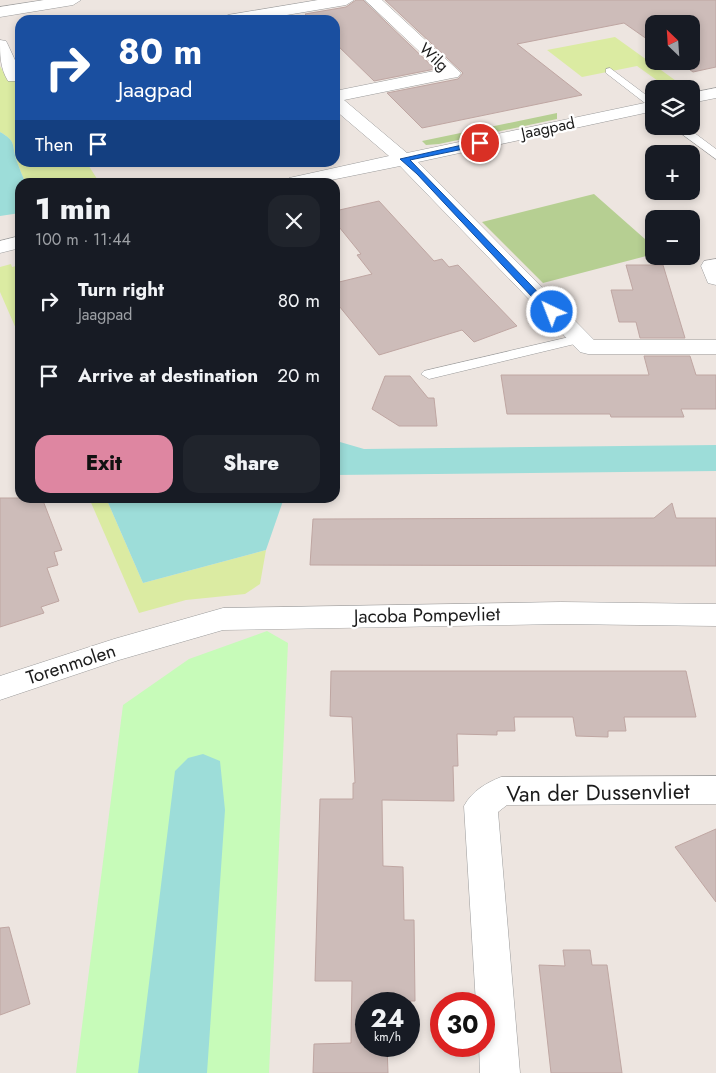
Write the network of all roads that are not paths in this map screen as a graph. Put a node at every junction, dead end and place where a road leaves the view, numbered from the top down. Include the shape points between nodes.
1 (73, 0) edge
2 (241, 0) edge
3 (346, 0) edge
4 (373, 0) edge
5 (0, 12) edge
6 (254, 15) edge
7 (272, 15) edge
8 (0, 45) edge
9 (610, 71) dead end
10 (14, 77) dead end
11 (716, 93) edge
12 (340, 95) edge
13 (700, 96) edge
14 (645, 99) edge
15 (340, 105) edge
16 (645, 108) edge
17 (689, 135) edge
18 (716, 155) edge
19 (404, 159) junction
20 (315, 178) edge
21 (15, 243) edge
22 (0, 247) edge
23 (716, 265) edge
24 (716, 278) edge
25 (578, 339) junction
26 (716, 348) edge
27 (429, 374) dead end
28 (716, 615) edge
29 (142, 641) joint
30 (0, 688) edge
31 (716, 790) edge
32 (500, 1073) edge

1 - 5 street
2 - 6 street
3 - 7 street
4 - 12 street, Wilg via 452,73
8 - 10 street
9 - 14 lane
11 - 13 street
15 - 19 street
16 - 19 street, Jaagpad
17 - 18 lane
19 - 20 street, Jaagpad
19 - 25 street
21 - 22 street
23 - 24 street via 712,266
25 - 26 street via 588,347
25 - 27 lane
28 - 29 street, Jacoba Pompevliet via 561,613 223,619
29 - 30 street, Torenmolen
31 - 32 street, Van der Dussenvliet via 501,791 481,806

